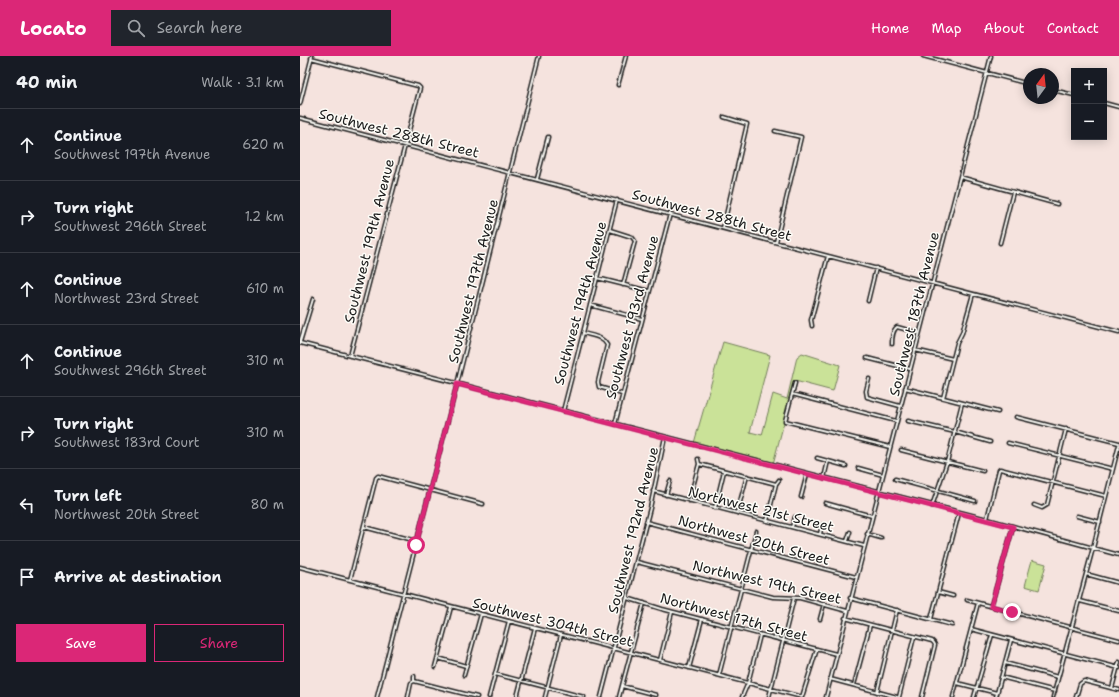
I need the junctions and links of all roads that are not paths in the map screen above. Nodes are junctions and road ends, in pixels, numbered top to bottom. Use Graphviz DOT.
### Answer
graph roads {
  1 [pos="539,56"];
  2 [pos="626,56"];
  3 [pos="923,56"];
  4 [pos="991,56"];
  5 [pos="311,57"];
  6 [pos="986,73"];
  7 [pos="1023,82"];
  8 [pos="618,85"];
  9 [pos="1059,91"];
  10 [pos="1071,94"];
  11 [pos="300,104"];
  12 [pos="1107,104"];
  13 [pos="1119,107"];
  14 [pos="724,117"];
  15 [pos="300,118"];
  16 [pos="775,130"];
  17 [pos="548,136"];
  18 [pos="404,145"];
  19 [pos="510,172"];
  20 [pos="960,177"];
  21 [pos="537,179"];
  22 [pos="1013,192"];
  23 [pos="618,200"];
  24 [pos="1057,204"];
  25 [pos="670,214"];
  26 [pos="723,228"];
  27 [pos="610,230"];
  28 [pos="776,242"];
  29 [pos="1000,243"];
  30 [pos="828,256"];
  31 [pos="876,268"];
  32 [pos="597,278"];
  33 [pos="932,283"];
  34 [pos="623,285"];
  35 [pos="649,291"];
  36 [pos="973,293"];
  37 [pos="312,299"];
  38 [pos="868,301"];
  39 [pos="590,305"];
  40 [pos="642,320"];
  41 [pos="812,326"];
  42 [pos="1119,332"];
  43 [pos="583,333"];
  44 [pos="919,333"];
  45 [pos="300,343"];
  46 [pos="892,344"];
  47 [pos="915,350"];
  48 [pos="350,356"];
  49 [pos="867,358"];
  50 [pos="953,359"];
  51 [pos="910,369"];
  52 [pos="869,379"];
  53 [pos="795,383"];
  54 [pos="457,384"];
  55 [pos="905,388"];
  56 [pos="622,394"];
  57 [pos="792,394"];
  58 [pos="943,398"];
  59 [pos="962,403"];
  60 [pos="900,406"];
  61 [pos="563,411"];
  62 [pos="998,412"];
  63 [pos="1016,417"];
  64 [pos="896,421"];
  65 [pos="908,421"];
  66 [pos="614,424"];
  67 [pos="1066,429"];
  68 [pos="955,432"];
  69 [pos="665,437"];
  70 [pos="990,442"];
  71 [pos="1008,442"];
  72 [pos="1119,444"];
  73 [pos="890,447"];
  74 [pos="901,450"];
  75 [pos="1059,456"];
  76 [pos="818,458"];
  77 [pos="698,459"];
  78 [pos="828,461"];
  79 [pos="947,462"];
  80 [pos="699,464"];
  81 [pos="846,466"];
  82 [pos="858,468"];
  83 [pos="1113,469"];
  84 [pos="724,471"];
  85 [pos="982,471"];
  86 [pos="807,474"];
  87 [pos="883,475"];
  88 [pos="747,476"];
  89 [pos="824,478"];
  90 [pos="895,479"];
  91 [pos="779,480"];
  92 [pos="670,481"];
  93 [pos="1053,482"];
  94 [pos="776,484"];
  95 [pos="430,489"];
  96 [pos="937,491"];
  97 [pos="653,492"];
  98 [pos="878,492"];
  99 [pos="666,495"];
  100 [pos="1106,496"];
  101 [pos="801,497"];
  102 [pos="689,501"];
  103 [pos="974,501"];
  104 [pos="825,503"];
  105 [pos="483,504"];
  106 [pos="1034,505"];
  107 [pos="932,506"];
  108 [pos="715,508"];
  109 [pos="959,512"];
  110 [pos="737,513"];
  111 [pos="872,516"];
  112 [pos="1077,516"];
  113 [pos="795,517"];
  114 [pos="987,519"];
  115 [pos="767,521"];
  116 [pos="646,522"];
  117 [pos="1100,522"];
  118 [pos="822,525"];
  119 [pos="364,527"];
  120 [pos="792,527"];
  121 [pos="1013,527"];
  122 [pos="756,531"];
  123 [pos="850,532"];
  124 [pos="820,534"];
  125 [pos="867,534"];
  126 [pos="881,538"];
  127 [pos="417,541"];
  128 [pos="847,541"];
  129 [pos="864,546"];
  130 [pos="1093,548"];
  131 [pos="750,550"];
  132 [pos="1119,555"];
  133 [pos="636,562"];
  134 [pos="300,567"];
  135 [pos="1086,574"];
  136 [pos="856,577"];
  137 [pos="350,580"];
  138 [pos="1119,583"];
  139 [pos="741,589"];
  140 [pos="938,592"];
  141 [pos="404,594"];
  142 [pos="953,596"];
  143 [pos="627,598"];
  144 [pos="794,598"];
  145 [pos="850,598"];
  146 [pos="967,600"];
  147 [pos="1079,601"];
  148 [pos="644,603"];
  149 [pos="978,603"];
  150 [pos="824,604"];
  151 [pos="451,606"];
  152 [pos="991,606"];
  153 [pos="898,610"];
  154 [pos="847,611"];
  155 [pos="1119,611"];
  156 [pos="672,612"];
  157 [pos="480,614"];
  158 [pos="820,618"];
  159 [pos="845,618"];
  160 [pos="702,619"];
  161 [pos="931,619"];
  162 [pos="508,621"];
  163 [pos="952,624"];
  164 [pos="870,625"];
  165 [pos="731,627"];
  166 [pos="1072,627"];
  167 [pos="535,628"];
  168 [pos="971,629"];
  169 [pos="892,631"];
  170 [pos="561,635"];
  171 [pos="760,635"];
  172 [pos="992,635"];
  173 [pos="914,636"];
  174 [pos="783,640"];
  175 [pos="1011,640"];
  176 [pos="1119,640"];
  177 [pos="614,648"];
  178 [pos="816,649"];
  179 [pos="631,653"];
  180 [pos="836,654"];
  181 [pos="1065,654"];
  182 [pos="438,658"];
  183 [pos="660,660"];
  184 [pos="1119,662"];
  185 [pos="1005,663"];
  186 [pos="466,666"];
  187 [pos="435,667"];
  188 [pos="1118,667"];
  189 [pos="689,668"];
  190 [pos="495,674"];
  191 [pos="464,675"];
  192 [pos="718,675"];
  193 [pos="414,676"];
  194 [pos="1001,677"];
  195 [pos="1058,677"];
  196 [pos="830,679"];
  197 [pos="521,680"];
  198 [pos="414,681"];
  199 [pos="748,683"];
  200 [pos="957,683"];
  201 [pos="854,685"];
  202 [pos="622,686"];
  203 [pos="547,688"];
  204 [pos="977,688"];
  205 [pos="1112,688"];
  206 [pos="771,689"];
  207 [pos="1119,690"];
  208 [pos="1054,691"];
  209 [pos="877,692"];
  210 [pos="997,693"];
  211 [pos="656,695"];
  212 [pos="573,696"];
  213 [pos="790,696"];
  214 [pos="377,697"];
  215 [pos="408,697"];
  216 [pos="477,697"];
  217 [pos="489,697"];
  218 [pos="517,697"];
  219 [pos="544,697"];
  220 [pos="584,697"];
  221 [pos="601,697"];
  222 [pos="619,697"];
  223 [pos="742,697"];
  224 [pos="769,697"];
  225 [pos="802,697"];
  226 [pos="826,697"];
  227 [pos="898,697"];
  228 [pos="922,697"];
  229 [pos="953,697"];
  230 [pos="974,697"];
  231 [pos="996,697"];
  232 [pos="1053,697"];
  233 [pos="1076,697"];
  1 -- 19 [label="street, Southwest 197th Avenue"];
  2 -- 8 [label="street"];
  3 -- 6 [label="street"];
  4 -- 6 [label="street, Southwest 187th Avenue"];
  5 -- 11 [label="street"];
  5 -- 18 [label="street, Southwest 199th Avenue"];
  6 -- 7 [label="street"];
  6 -- 20 [label="street, Southwest 187th Avenue"];
  9 -- 10 [label="street"];
  12 -- 13 [label="street"];
  14 -- 26 [label="street"];
  15 -- 18 [label="street, Southwest 288th Street"];
  16 -- 28 [label="street"];
  17 -- 21 [label="street"];
  18 -- 19 [label="street, Southwest 288th Street"];
  18 -- 48 [label="street, Southwest 199th Avenue"];
  19 -- 21 [label="street, Southwest 288th Street"];
  19 -- 54 [label="street, Southwest 197th Avenue"];
  20 -- 22 [label="street"];
  20 -- 33 [label="street, Southwest 187th Avenue"];
  21 -- 23 [label="street, Southwest 288th Street"];
  22 -- 24 [label="street"];
  22 -- 29 [label="street"];
  23 -- 25 [label="street, Southwest 288th Street"];
  23 -- 27 [label="street, Southwest 194th Avenue"];
  25 -- 26 [label="street, Southwest 288th Street"];
  25 -- 35 [label="street, Southwest 193rd Avenue"];
  26 -- 28 [label="street, Southwest 288th Street"];
  27 -- 32 [label="street, Southwest 194th Avenue"];
  27 -- 34 [label="street"];
  28 -- 30 [label="street, Southwest 288th Street"];
  30 -- 31 [label="street, Southwest 288th Street"];
  30 -- 41 [label="street"];
  31 -- 33 [label="street, Southwest 288th Street"];
  31 -- 38 [label="street"];
  32 -- 34 [label="street"];
  32 -- 39 [label="street, Southwest 194th Avenue"];
  33 -- 36 [label="street, Southwest 288th Street"];
  33 -- 44 [label="street, Southwest 187th Avenue"];
  34 -- 35 [label="street"];
  35 -- 40 [label="street, Southwest 193rd Avenue"];
  36 -- 42 [label="street, Southwest 288th Street"];
  36 -- 50 [label="street"];
  37 -- 45 [label="street"];
  39 -- 40 [label="street"];
  39 -- 43 [label="street, Southwest 194th Avenue"];
  40 -- 56 [label="street, Southwest 193rd Avenue"];
  43 -- 56 [label="street"];
  43 -- 61 [label="street, Southwest 194th Avenue"];
  44 -- 46 [label="street"];
  44 -- 47 [label="street, Southwest 187th Avenue"];
  45 -- 48 [label="street"];
  47 -- 50 [label="street"];
  47 -- 51 [label="street, Southwest 187th Avenue"];
  48 -- 54 [label="street"];
  49 -- 51 [label="street"];
  50 -- 58 [label="street"];
  51 -- 55 [label="street, Southwest 187th Avenue"];
  52 -- 60 [label="street"];
  53 -- 57 [label="street"];
  54 -- 61 [label="street"];
  54 -- 95 [label="street, Southwest 197th Avenue"];
  55 -- 58 [label="street"];
  55 -- 60 [label="street, Southwest 187th Avenue"];
  56 -- 66 [label="street, Southwest 193rd Avenue"];
  57 -- 64 [label="street"];
  57 -- 73 [label="street"];
  58 -- 59 [label="street"];
  59 -- 62 [label="street"];
  59 -- 68 [label="street"];
  60 -- 64 [label="street, Southwest 187th Avenue"];
  61 -- 66 [label="street"];
  63 -- 67 [label="street"];
  64 -- 73 [label="street, Southwest 187th Avenue"];
  65 -- 68 [label="street"];
  66 -- 69 [label="street"];
  67 -- 72 [label="street"];
  67 -- 75 [label="street"];
  68 -- 70 [label="street"];
  68 -- 79 [label="street"];
  69 -- 86 [label="street"];
  69 -- 97 [label="street, Southwest 192nd Avenue"];
  71 -- 75 [label="street"];
  72 -- 83 [label="street"];
  73 -- 87 [label="street, Southwest 187th Avenue"];
  74 -- 79 [label="street"];
  75 -- 83 [label="street"];
  75 -- 93 [label="street"];
  76 -- 78 [label="street"];
  77 -- 80 [label="street"];
  78 -- 81 [label="street"];
  78 -- 89 [label="street"];
  79 -- 85 [label="street"];
  79 -- 96 [label="street"];
  80 -- 84 [label="street"];
  80 -- 102 [label="street"];
  82 -- 87 [label="street"];
  83 -- 100 [label="street"];
  84 -- 88 [label="street"];
  84 -- 108 [label="street"];
  86 -- 89 [label="street"];
  86 -- 101 [label="street"];
  87 -- 98 [label="street, Southwest 187th Avenue"];
  88 -- 94 [label="street"];
  88 -- 110 [label="street"];
  89 -- 98 [label="street"];
  90 -- 96 [label="street"];
  91 -- 94 [label="street"];
  92 -- 99 [label="street"];
  93 -- 100 [label="street"];
  93 -- 106 [label="street"];
  93 -- 114 [label="street"];
  94 -- 115 [label="street"];
  95 -- 105 [label="street"];
  95 -- 119 [label="street"];
  95 -- 127 [label="street, Southwest 197th Avenue"];
  96 -- 103 [label="street"];
  96 -- 107 [label="street"];
  97 -- 99 [label="street, Northwest 21st Street"];
  97 -- 116 [label="street, Southwest 192nd Avenue"];
  98 -- 107 [label="street"];
  98 -- 111 [label="street, Southwest 187th Avenue"];
  99 -- 102 [label="street, Northwest 21st Street"];
  100 -- 117 [label="street"];
  102 -- 108 [label="street, Northwest 21st Street"];
  104 -- 111 [label="street"];
  107 -- 109 [label="street"];
  108 -- 110 [label="street, Northwest 21st Street"];
  109 -- 114 [label="street"];
  109 -- 140 [label="street"];
  110 -- 115 [label="street, Northwest 21st Street"];
  111 -- 125 [label="street, Southwest 187th Avenue"];
  112 -- 117 [label="street"];
  113 -- 120 [label="street"];
  114 -- 121 [label="street"];
  115 -- 120 [label="street, Northwest 21st Street"];
  116 -- 131 [label="street, Northwest 20th Street"];
  116 -- 133 [label="street, Southwest 192nd Avenue"];
  117 -- 130 [label="street"];
  118 -- 124 [label="street"];
  119 -- 127 [label="street"];
  119 -- 137 [label="street"];
  120 -- 124 [label="street, Northwest 21st Street"];
  121 -- 130 [label="street"];
  121 -- 152 [label="street"];
  122 -- 131 [label="street"];
  123 -- 128 [label="street"];
  124 -- 128 [label="street, Northwest 21st Street"];
  125 -- 126 [label="street"];
  125 -- 129 [label="street, Southwest 187th Avenue"];
  127 -- 141 [label="street, Southwest 197th Avenue"];
  128 -- 129 [label="street, Northwest 21st Street"];
  129 -- 136 [label="street, Southwest 187th Avenue"];
  130 -- 132 [label="street"];
  130 -- 135 [label="street"];
  131 -- 136 [label="street, Northwest 20th Street"];
  131 -- 139 [label="street"];
  133 -- 139 [label="street, Northwest 19th Street"];
  133 -- 143 [label="street, Southwest 192nd Avenue"];
  134 -- 137 [label="street, Southwest 304th Street"];
  135 -- 138 [label="street"];
  135 -- 147 [label="street"];
  136 -- 145 [label="street, Southwest 187th Avenue"];
  137 -- 141 [label="street, Southwest 304th Street"];
  139 -- 144 [label="street, Northwest 19th Street"];
  139 -- 165 [label="street"];
  140 -- 142 [label="street"];
  140 -- 161 [label="street"];
  141 -- 151 [label="street, Southwest 304th Street"];
  141 -- 214 [label="street, Southwest 197th Avenue"];
  143 -- 148 [label="street, Northwest 17th Street"];
  143 -- 177 [label="street, Southwest 192nd Avenue"];
  144 -- 150 [label="street, Northwest 19th Street"];
  144 -- 174 [label="street"];
  145 -- 153 [label="street, Northwest 19th Street"];
  145 -- 154 [label="street, Southwest 187th Avenue"];
  146 -- 149 [label="street"];
  147 -- 155 [label="street"];
  147 -- 166 [label="street"];
  148 -- 156 [label="street, Northwest 17th Street"];
  148 -- 179 [label="street"];
  149 -- 152 [label="street"];
  149 -- 168 [label="street"];
  150 -- 154 [label="street, Northwest 19th Street"];
  150 -- 158 [label="street"];
  151 -- 157 [label="street, Southwest 304th Street"];
  151 -- 182 [label="street"];
  152 -- 166 [label="street"];
  153 -- 161 [label="street, Northwest 19th Street"];
  153 -- 169 [label="street"];
  154 -- 159 [label="street, Southwest 187th Avenue"];
  156 -- 160 [label="street, Northwest 17th Street"];
  156 -- 183 [label="street"];
  157 -- 162 [label="street, Southwest 304th Street"];
  157 -- 186 [label="street"];
  159 -- 164 [label="street"];
  159 -- 180 [label="street, Southwest 187th Avenue"];
  160 -- 165 [label="street, Northwest 17th Street"];
  160 -- 189 [label="street"];
  161 -- 163 [label="street, Northwest 19th Street"];
  162 -- 167 [label="street, Southwest 304th Street"];
  162 -- 190 [label="street"];
  164 -- 169 [label="street"];
  164 -- 201 [label="street"];
  165 -- 171 [label="street, Northwest 17th Street"];
  165 -- 192 [label="street"];
  166 -- 176 [label="street"];
  166 -- 181 [label="street"];
  167 -- 170 [label="street, Southwest 304th Street"];
  167 -- 197 [label="street"];
  168 -- 172 [label="street"];
  168 -- 200 [label="street"];
  169 -- 173 [label="street"];
  169 -- 209 [label="street"];
  170 -- 177 [label="street, Southwest 304th Street"];
  170 -- 203 [label="street"];
  171 -- 174 [label="street, Northwest 17th Street"];
  171 -- 199 [label="street"];
  172 -- 175 [label="street"];
  172 -- 204 [label="street"];
  173 -- 227 [label="street"];
  173 -- 228 [label="street"];
  174 -- 178 [label="street, Northwest 17th Street"];
  174 -- 206 [label="street"];
  175 -- 181 [label="street"];
  175 -- 185 [label="street"];
  177 -- 179 [label="street, Southwest 304th Street"];
  177 -- 221 [label="street, Southwest 192nd Avenue"];
  178 -- 180 [label="street, Northwest 17th Street"];
  178 -- 225 [label="street"];
  179 -- 183 [label="street, Southwest 304th Street"];
  179 -- 202 [label="street"];
  180 -- 196 [label="street, Southwest 187th Avenue"];
  181 -- 188 [label="street"];
  181 -- 195 [label="street"];
  182 -- 186 [label="street"];
  182 -- 187 [label="street"];
  183 -- 189 [label="street, Southwest 304th Street"];
  184 -- 188 [label="street"];
  185 -- 194 [label="street"];
  185 -- 195 [label="street"];
  186 -- 191 [label="street"];
  188 -- 205 [label="street"];
  189 -- 192 [label="street, Southwest 304th Street"];
  190 -- 197 [label="street"];
  190 -- 217 [label="street"];
  192 -- 199 [label="street, Southwest 304th Street"];
  193 -- 198 [label="street"];
  194 -- 208 [label="street"];
  194 -- 210 [label="street"];
  195 -- 208 [label="street"];
  196 -- 201 [label="street"];
  196 -- 226 [label="street, Southwest 187th Avenue"];
  197 -- 203 [label="street"];
  197 -- 218 [label="street"];
  198 -- 215 [label="street"];
  198 -- 216 [label="street"];
  199 -- 206 [label="street, Southwest 304th Street"];
  199 -- 223 [label="street"];
  200 -- 204 [label="street"];
  200 -- 229 [label="street"];
  201 -- 209 [label="street"];
  202 -- 211 [label="street"];
  202 -- 222 [label="street"];
  203 -- 212 [label="street"];
  203 -- 219 [label="street"];
  204 -- 210 [label="street"];
  204 -- 230 [label="street"];
  205 -- 207 [label="street"];
  205 -- 233 [label="street"];
  206 -- 213 [label="street, Southwest 304th Street"];
  206 -- 224 [label="street"];
  208 -- 232 [label="street"];
  209 -- 227 [label="street"];
  210 -- 231 [label="street"];
  212 -- 220 [label="street"];
  213 -- 225 [label="street, Southwest 304th Street"];
}
